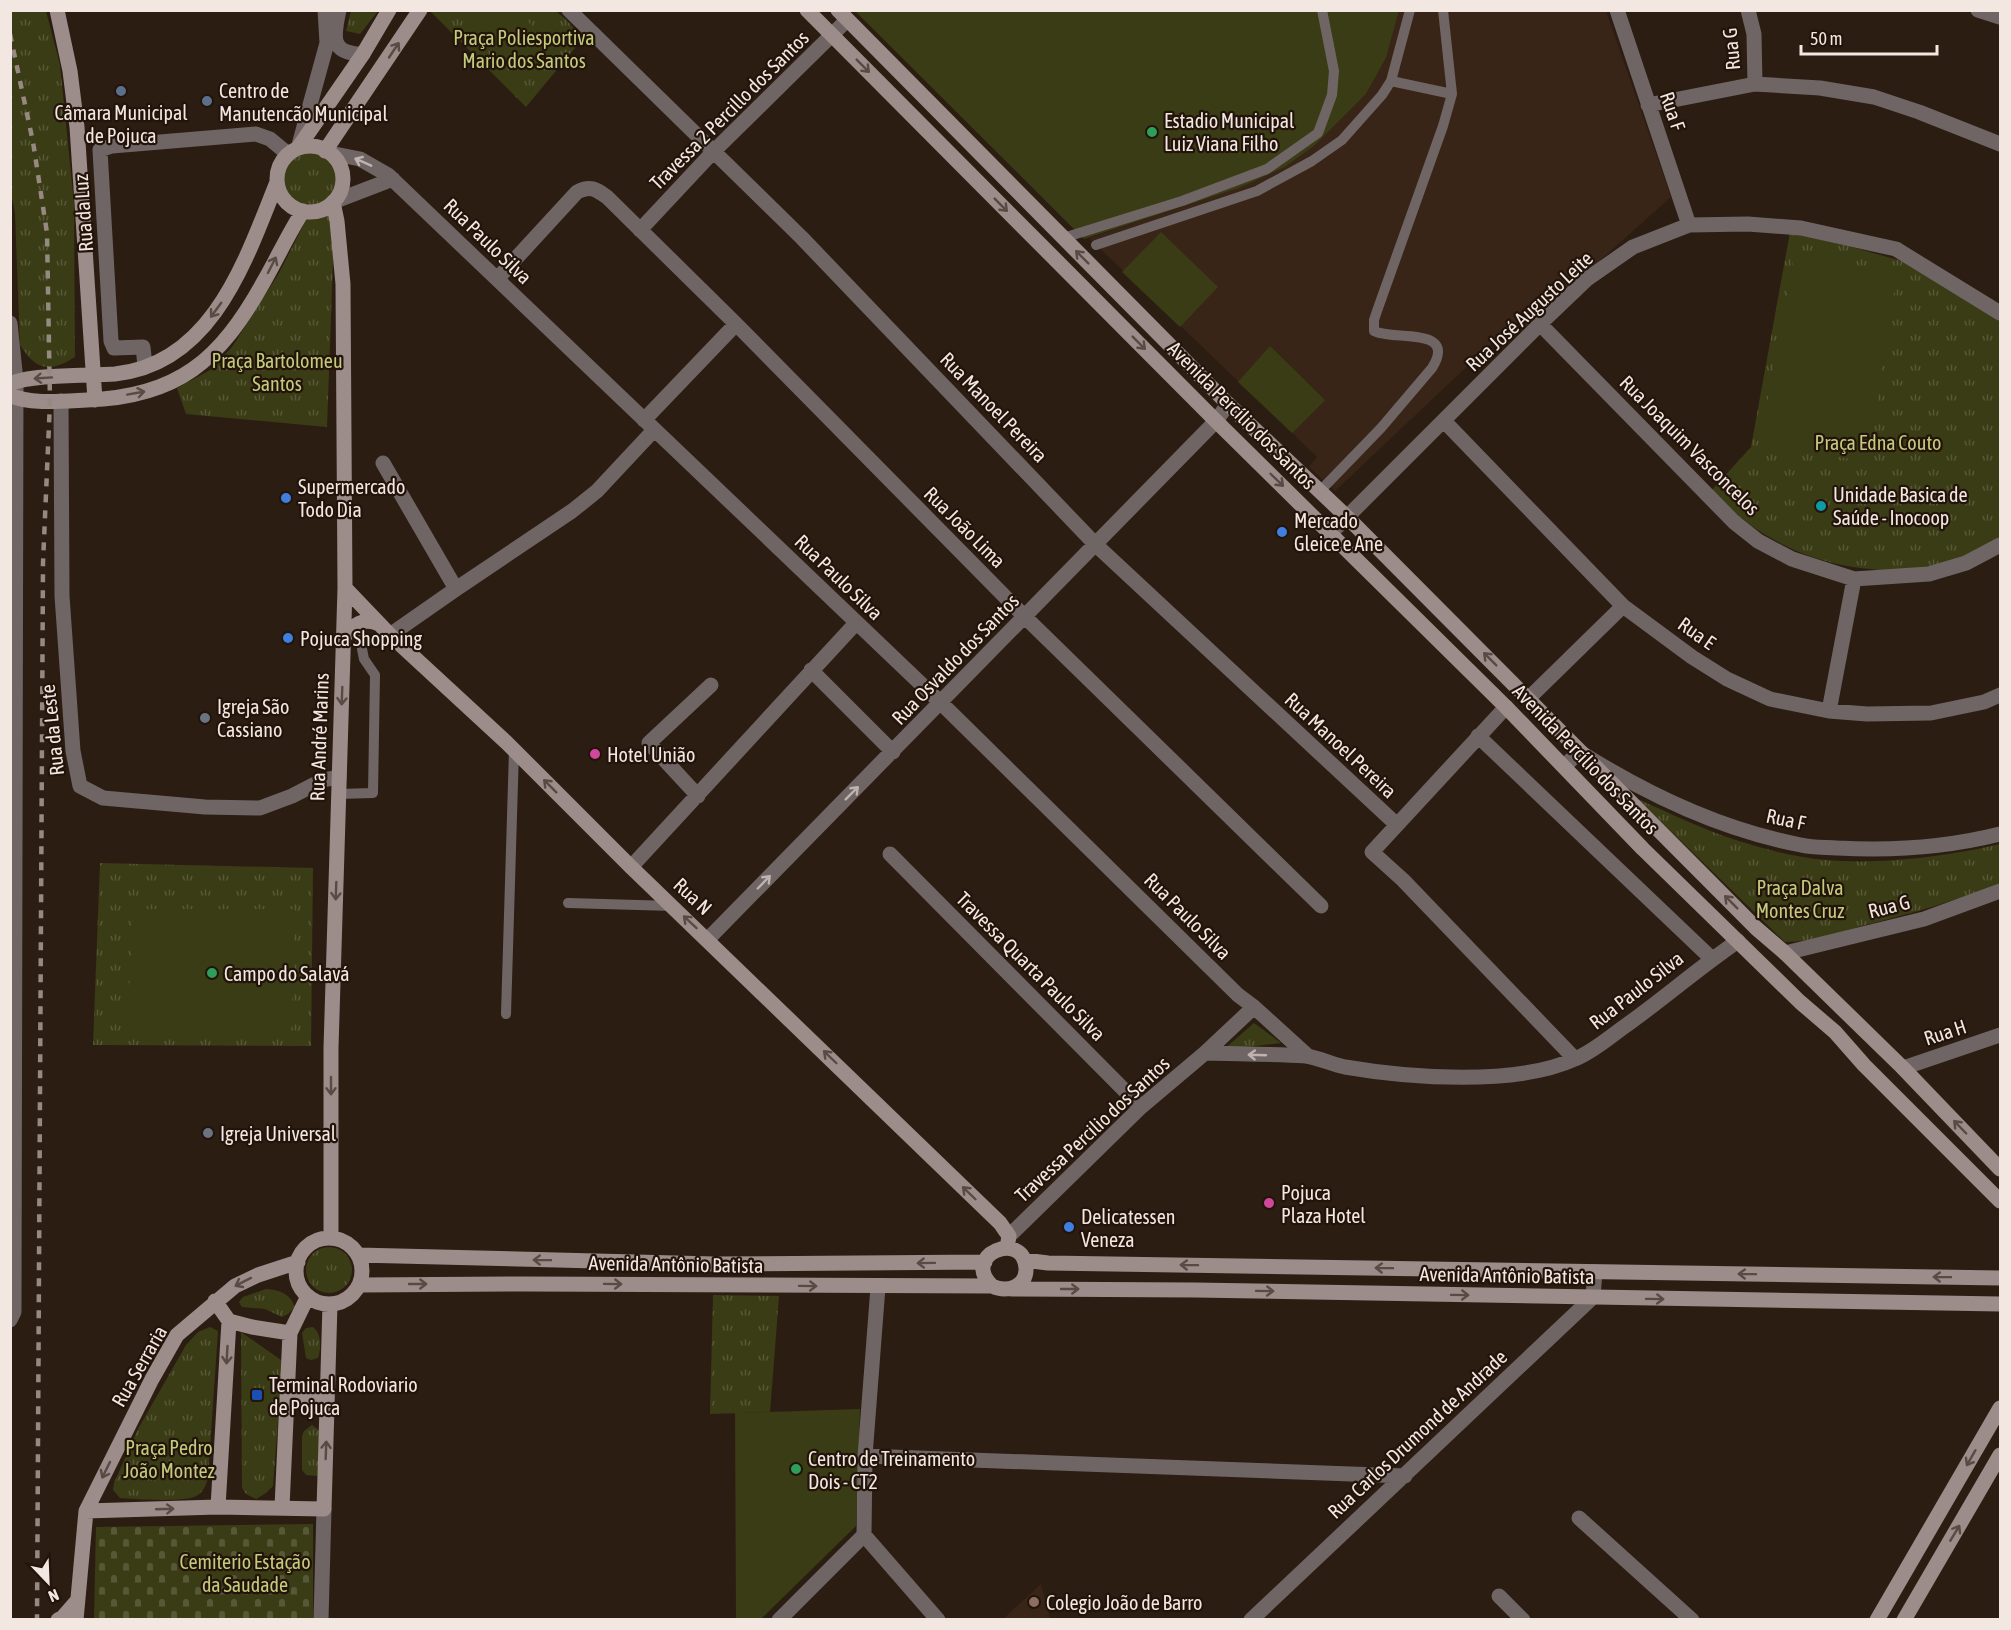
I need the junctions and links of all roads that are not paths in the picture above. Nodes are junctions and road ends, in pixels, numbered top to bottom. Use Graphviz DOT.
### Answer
graph roads {
  1 [pos="57,10"];
  2 [pos="325,10"];
  3 [pos="339,10"];
  4 [pos="389,10"];
  5 [pos="420,10"];
  6 [pos="569,10"];
  7 [pos="807,10"];
  8 [pos="1322,10"];
  9 [pos="1410,10"];
  10 [pos="1443,10"];
  11 [pos="1617,10"];
  12 [pos="1748,10"];
  13 [pos="1978,10"];
  14 [pos="843,15"];
  15 [pos="2001,17"];
  16 [pos="833,36"];
  17 [pos="363,54"];
  18 [pos="1390,81"];
  19 [pos="1755,84"];
  20 [pos="1452,94"];
  21 [pos="1648,105"];
  22 [pos="2001,144"];
  23 [pos="293,151"];
  24 [pos="328,152"];
  25 [pos="713,152"];
  26 [pos="393,179"];
  27 [pos="277,182"];
  28 [pos="333,202"];
  29 [pos="303,211"];
  30 [pos="1689,225"];
  31 [pos="640,230"];
  32 [pos="1063,238"];
  33 [pos="1096,245"];
  34 [pos="1102,277"];
  35 [pos="497,279"];
  36 [pos="1088,291"];
  37 [pos="2001,313"];
  38 [pos="10,323"];
  39 [pos="736,324"];
  40 [pos="1540,324"];
  41 [pos="145,366"];
  42 [pos="94,376"];
  43 [pos="13,389"];
  44 [pos="95,400"];
  45 [pos="61,401"];
  46 [pos="1228,405"];
  47 [pos="1216,421"];
  48 [pos="1444,421"];
  49 [pos="649,425"];
  50 [pos="382,463"];
  51 [pos="1320,491"];
  52 [pos="1348,518"];
  53 [pos="1331,533"];
  54 [pos="1096,544"];
  55 [pos="2001,545"];
  56 [pos="1854,579"];
  57 [pos="345,588"];
  58 [pos="456,589"];
  59 [pos="1623,606"];
  60 [pos="1024,617"];
  61 [pos="856,623"];
  62 [pos="357,624"];
  63 [pos="379,624"];
  64 [pos="390,635"];
  65 [pos="343,638"];
  66 [pos="812,670"];
  67 [pos="711,685"];
  68 [pos="2001,695"];
  69 [pos="1529,699"];
  70 [pos="941,703"];
  71 [pos="1506,707"];
  72 [pos="1829,711"];
  73 [pos="1478,736"];
  74 [pos="514,750"];
  75 [pos="893,752"];
  76 [pos="1580,752"];
  77 [pos="1564,766"];
  78 [pos="339,777"];
  79 [pos="339,794"];
  80 [pos="698,796"];
  81 [pos="1396,824"];
  82 [pos="2001,834"];
  83 [pos="890,854"];
  84 [pos="632,867"];
  85 [pos="2001,891"];
  86 [pos="568,903"];
  87 [pos="673,906"];
  88 [pos="1321,906"];
  89 [pos="708,939"];
  90 [pos="1737,941"];
  91 [pos="1781,950"];
  92 [pos="1711,958"];
  93 [pos="1760,962"];
  94 [pos="1818,985"];
  95 [pos="1800,1002"];
  96 [pos="1254,1007"];
  97 [pos="506,1014"];
  98 [pos="2001,1035"];
  99 [pos="1881,1047"];
  100 [pos="1205,1053"];
  101 [pos="1308,1056"];
  102 [pos="1575,1059"];
  103 [pos="1864,1065"];
  104 [pos="1903,1068"];
  105 [pos="1142,1107"];
  106 [pos="2001,1169"];
  107 [pos="1998,1192"];
  108 [pos="331,1238"];
  109 [pos="1008,1242"];
  110 [pos="358,1255"];
  111 [pos="1024,1260"];
  112 [pos="298,1262"];
  113 [pos="985,1262"];
  114 [pos="780,1264"];
  115 [pos="1595,1272"];
  116 [pos="2001,1278"];
  117 [pos="359,1285"];
  118 [pos="780,1286"];
  119 [pos="992,1286"];
  120 [pos="878,1287"];
  121 [pos="1012,1289"];
  122 [pos="308,1296"];
  123 [pos="1593,1298"];
  124 [pos="215,1301"];
  125 [pos="330,1304"];
  126 [pos="2001,1304"];
  127 [pos="10,1320"];
  128 [pos="229,1320"];
  129 [pos="290,1333"];
  130 [pos="288,1399"];
  131 [pos="327,1400"];
  132 [pos="2001,1408"];
  133 [pos="2001,1455"];
  134 [pos="865,1456"];
  135 [pos="1405,1476"];
  136 [pos="218,1507"];
  137 [pos="282,1507"];
  138 [pos="324,1509"];
  139 [pos="86,1511"];
  140 [pos="1579,1518"];
  141 [pos="864,1534"];
  142 [pos="1916,1554"];
  143 [pos="1934,1567"];
  144 [pos="1499,1596"];
  145 [pos="77,1601"];
  146 [pos="58,1620"];
  147 [pos="76,1620"];
  148 [pos="321,1620"];
  149 [pos="779,1620"];
  150 [pos="938,1620"];
  151 [pos="1251,1620"];
  152 [pos="1523,1620"];
  153 [pos="1692,1620"];
  154 [pos="1877,1620"];
  155 [pos="1904,1620"];
  1 -- 42 [label="street"];
  2 -- 23 [label="street"];
  3 -- 17 [label="street"];
  4 -- 17 [label="street"];
  24 -- 5 [label="street, one-way"];
  6 -- 25 [label="street, Rua Manoel Pereira"];
  7 -- 16 [label="street, Avenida Percílio dos Santos"];
  8 -- 32 [label="lane"];
  9 -- 18 [label="lane"];
  10 -- 20 [label="lane"];
  11 -- 21 [label="street, Rua F"];
  12 -- 19 [label="street, Rua G"];
  13 -- 15 [label="street"];
  14 -- 16 [label="street, Travessa 2 Percillo dos Santos"];
  14 -- 32 [label="street, Avenida Percílio dos Santos"];
  16 -- 25 [label="street, Travessa 2 Percillo dos Santos"];
  16 -- 36 [label="street, Avenida Percílio dos Santos, one-way"];
  17 -- 23 [label="street"];
  18 -- 20 [label="lane"];
  18 -- 33 [label="lane"];
  19 -- 21 [label="street"];
  19 -- 22 [label="street"];
  20 -- 51 [label="lane"];
  21 -- 30 [label="street, Rua F"];
  23 -- 24 [label="street"];
  23 -- 27 [label="street"];
  23 -- 41 [label="street, Rua da Luz"];
  26 -- 24 [label="street, Rua Paulo Silva, one-way"];
  24 -- 28 [label="street"];
  25 -- 31 [label="street, Travessa 2 Percillo dos Santos"];
  25 -- 54 [label="street, Rua Manoel Pereira"];
  26 -- 28 [label="street"];
  26 -- 35 [label="street, Rua Paulo Silva"];
  27 -- 29 [label="street"];
  27 -- 41 [label="street, one-way"];
  28 -- 29 [label="street"];
  28 -- 57 [label="street, Rua André Marins"];
  44 -- 29 [label="street, one-way"];
  30 -- 37 [label="street, Rua José Augusto Leite"];
  30 -- 40 [label="street, Rua José Augusto Leite"];
  31 -- 35 [label="street, Rua João Lima"];
  31 -- 39 [label="street, Rua João Lima"];
  34 -- 32 [label="street, Avenida Percílio dos Santos, one-way"];
  34 -- 36 [label="street"];
  34 -- 46 [label="street, Avenida Percílio dos Santos"];
  35 -- 49 [label="street, Rua Paulo Silva"];
  36 -- 47 [label="street, Avenida Percílio dos Santos, one-way"];
  38 -- 43 [label="street"];
  39 -- 49 [label="street"];
  39 -- 60 [label="street, Rua João Lima"];
  40 -- 48 [label="street, Rua José Augusto Leite"];
  40 -- 56 [label="street, Rua Joaquim Vasconcelos"];
  41 -- 42 [label="street"];
  42 -- 43 [label="street, one-way"];
  42 -- 44 [label="street"];
  43 -- 45 [label="street"];
  43 -- 127 [label="street"];
  44 -- 45 [label="street"];
  45 -- 78 [label="street, Rua da Leste"];
  46 -- 47 [label="street, Rua Osvaldo dos Santos"];
  46 -- 51 [label="street, Avenida Percílio dos Santos"];
  47 -- 53 [label="street, Avenida Percílio dos Santos, one-way"];
  47 -- 54 [label="street, Rua Osvaldo dos Santos"];
  48 -- 52 [label="street, Rua José Augusto Leite"];
  48 -- 59 [label="street, Rua E"];
  49 -- 58 [label="street"];
  49 -- 61 [label="street, Rua Paulo Silva"];
  50 -- 58 [label="street"];
  51 -- 52 [label="street, Avenida Percílio dos Santos"];
  52 -- 53 [label="street, Rua José Augusto Leite"];
  69 -- 52 [label="street, Avenida Percílio dos Santos, one-way"];
  53 -- 71 [label="street, Avenida Percílio dos Santos"];
  54 -- 60 [label="street, Rua Osvaldo dos Santos"];
  54 -- 81 [label="street, Rua Manoel Pereira"];
  55 -- 56 [label="street, Rua Joaquim Vasconcelos"];
  56 -- 72 [label="street"];
  57 -- 63 [label="street, Rua N"];
  57 -- 65 [label="street, Rua André Marins"];
  58 -- 64 [label="street"];
  59 -- 69 [label="street"];
  59 -- 72 [label="street, Rua E"];
  60 -- 70 [label="street, Rua Osvaldo dos Santos"];
  60 -- 88 [label="street, Rua João Lima"];
  61 -- 66 [label="street"];
  61 -- 70 [label="street, Rua Paulo Silva"];
  62 -- 63 [label="street"];
  62 -- 65 [label="street"];
  62 -- 79 [label="lane"];
  63 -- 64 [label="street, Rua N"];
  64 -- 74 [label="street, Rua N"];
  65 -- 78 [label="street, Rua André Marins, one-way"];
  66 -- 75 [label="street"];
  66 -- 80 [label="street"];
  67 -- 80 [label="street"];
  68 -- 72 [label="street, Rua E"];
  69 -- 76 [label="street, Avenida Percílio dos Santos"];
  70 -- 75 [label="street, Rua Osvaldo dos Santos"];
  70 -- 96 [label="street, Rua Paulo Silva"];
  71 -- 73 [label="street, Rua Manoel Pereira"];
  71 -- 77 [label="street, Avenida Percílio dos Santos"];
  73 -- 81 [label="street, Rua Manoel Pereira"];
  73 -- 92 [label="street"];
  84 -- 74 [label="street, Rua N, one-way"];
  74 -- 97 [label="lane"];
  89 -- 75 [label="street, Rua Osvaldo dos Santos, one-way"];
  76 -- 77 [label="street"];
  76 -- 82 [label="street, Rua F"];
  91 -- 76 [label="street, Avenida Percílio dos Santos, one-way"];
  77 -- 90 [label="street, Avenida Percílio dos Santos"];
  78 -- 79 [label="street, Rua André Marins"];
  79 -- 108 [label="street, Rua André Marins, one-way"];
  80 -- 84 [label="street"];
  81 -- 102 [label="street, Rua Manoel Pereira"];
  83 -- 105 [label="street, Travessa Quarta Paulo Silva"];
  84 -- 87 [label="street, Rua N"];
  85 -- 91 [label="street, Rua G"];
  86 -- 87 [label="lane"];
  89 -- 87 [label="street, Rua N, one-way"];
  109 -- 89 [label="street, Rua N, one-way"];
  90 -- 92 [label="street, Rua Paulo Silva"];
  90 -- 93 [label="street, Avenida Percílio dos Santos"];
  91 -- 93 [label="street"];
  91 -- 94 [label="street, Avenida Percílio dos Santos"];
  92 -- 102 [label="street, Rua Paulo Silva"];
  93 -- 95 [label="street, Avenida Percílio dos Santos"];
  94 -- 95 [label="street"];
  94 -- 99 [label="street, Avenida Percílio dos Santos"];
  95 -- 103 [label="street, Avenida Percílio dos Santos"];
  96 -- 100 [label="street"];
  96 -- 101 [label="street, Rua Paulo Silva"];
  98 -- 104 [label="street, Rua H"];
  99 -- 103 [label="street"];
  99 -- 104 [label="street, Avenida Percílio dos Santos"];
  101 -- 100 [label="street, Rua Paulo Silva, one-way"];
  100 -- 105 [label="street, Travessa Percilio dos Santos"];
  101 -- 102 [label="street, Rua Paulo Silva"];
  103 -- 107 [label="street, Avenida Percílio dos Santos"];
  106 -- 104 [label="street, Avenida Percílio dos Santos, one-way"];
  105 -- 109 [label="street, Travessa Percilio dos Santos"];
  108 -- 110 [label="street"];
  108 -- 112 [label="street"];
  109 -- 111 [label="street"];
  109 -- 113 [label="street"];
  114 -- 110 [label="street, Avenida Antônio Batista, one-way"];
  110 -- 117 [label="street"];
  115 -- 111 [label="street, Avenida Antônio Batista, one-way"];
  111 -- 121 [label="street"];
  112 -- 122 [label="street"];
  112 -- 124 [label="street, Rua Serraria, one-way"];
  113 -- 114 [label="street, Avenida Antônio Batista, one-way"];
  113 -- 119 [label="street"];
  114 -- 118 [label="street"];
  116 -- 115 [label="street, Avenida Antônio Batista, one-way"];
  115 -- 123 [label="street"];
  117 -- 118 [label="street, Avenida Antônio Batista, one-way"];
  117 -- 125 [label="street"];
  118 -- 120 [label="street, Avenida Antônio Batista, one-way"];
  119 -- 120 [label="street, Avenida Antônio Batista"];
  119 -- 121 [label="street, Avenida Antônio Batista"];
  120 -- 134 [label="street"];
  121 -- 123 [label="street, Avenida Antônio Batista, one-way"];
  122 -- 125 [label="street"];
  122 -- 129 [label="street"];
  123 -- 126 [label="street, Avenida Antônio Batista, one-way"];
  123 -- 135 [label="street, Rua Carlos Drumond de Andrade"];
  124 -- 128 [label="street"];
  124 -- 139 [label="street, Rua Serraria, one-way"];
  125 -- 131 [label="street"];
  128 -- 129 [label="street"];
  128 -- 136 [label="street, one-way"];
  129 -- 130 [label="street"];
  130 -- 131 [label="street"];
  130 -- 137 [label="street"];
  138 -- 131 [label="street, one-way"];
  132 -- 142 [label="street, one-way"];
  143 -- 133 [label="street, one-way"];
  134 -- 135 [label="street"];
  134 -- 141 [label="street"];
  135 -- 151 [label="street, Rua Carlos Drumond de Andrade"];
  136 -- 137 [label="street"];
  139 -- 136 [label="street, one-way"];
  137 -- 138 [label="street"];
  138 -- 148 [label="street"];
  139 -- 145 [label="street"];
  140 -- 153 [label="street"];
  141 -- 149 [label="street"];
  141 -- 150 [label="street"];
  142 -- 143 [label="street"];
  142 -- 154 [label="street"];
  143 -- 155 [label="street"];
  144 -- 152 [label="street"];
  145 -- 146 [label="street"];
  145 -- 147 [label="street"];
}
